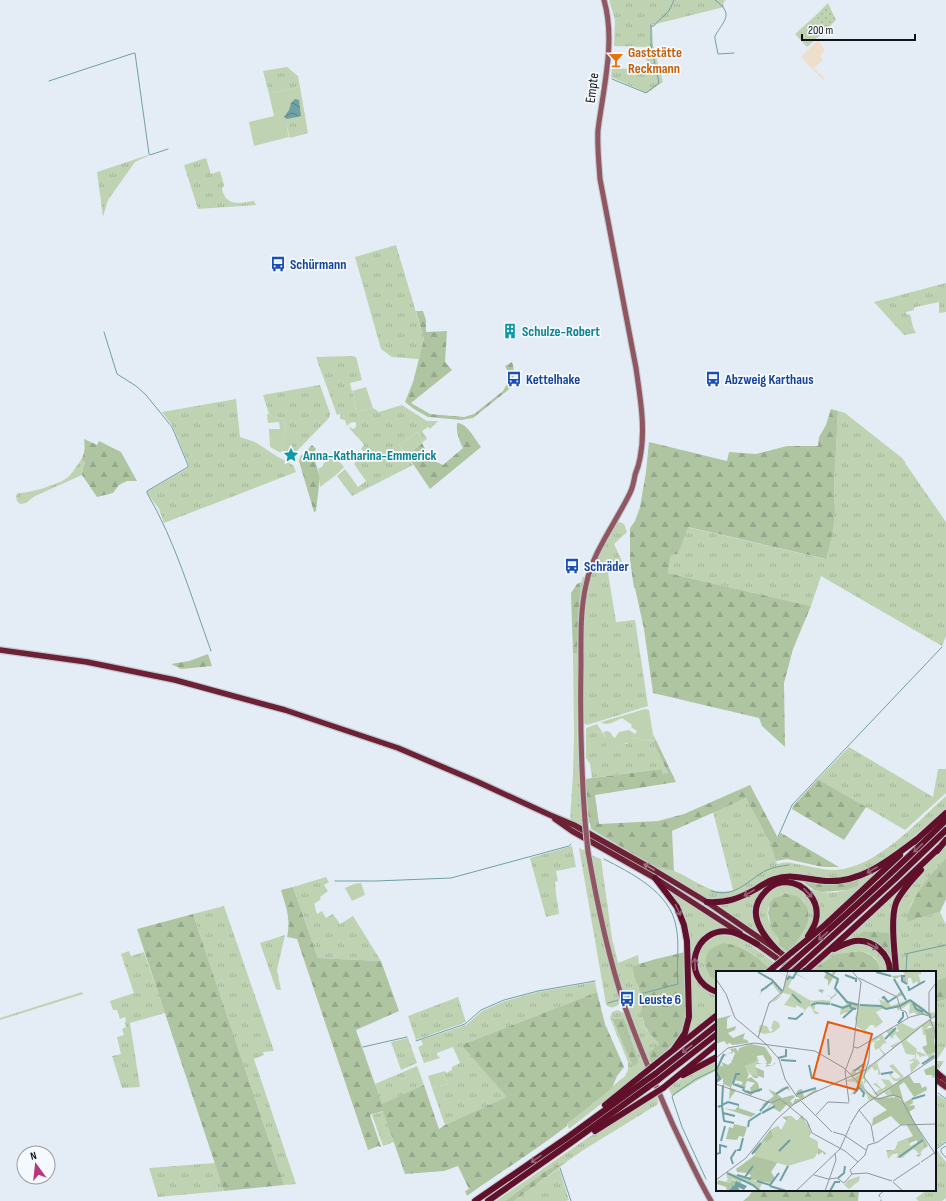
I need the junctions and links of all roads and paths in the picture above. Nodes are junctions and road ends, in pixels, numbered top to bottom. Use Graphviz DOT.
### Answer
graph roads {
  1 [pos="604,0"];
  2 [pos="0,650"];
  3 [pos="946,813"];
  4 [pos="550,815"];
  5 [pos="946,820"];
  6 [pos="946,830"];
  7 [pos="916,840"];
  8 [pos="946,840"];
  9 [pos="939,848"];
  10 [pos="655,878"];
  11 [pos="707,902"];
  12 [pos="757,944"];
  13 [pos="799,946"];
  14 [pos="777,950"];
  15 [pos="824,955"];
  16 [pos="769,971"];
  17 [pos="782,971"];
  18 [pos="794,971"];
  19 [pos="795,971"];
  20 [pos="803,971"];
  21 [pos="806,971"];
  22 [pos="890,971"];
  23 [pos="896,971"];
  24 [pos="716,992"];
  25 [pos="716,1016"];
  26 [pos="716,1026"];
  27 [pos="716,1035"];
  28 [pos="716,1045"];
  29 [pos="674,1049"];
  30 [pos="716,1058"];
  31 [pos="936,1075"];
  32 [pos="643,1078"];
  33 [pos="946,1080"];
  34 [pos="946,1087"];
  35 [pos="663,1088"];
  36 [pos="570,1140"];
  37 [pos="475,1201"];
  38 [pos="488,1201"];
  39 [pos="711,1201"];
  1 -- 39 [label="main road, Empte, bridge"];
  2 -- 4 [label="highway"];
  3 -- 7 [label="highway"];
  4 -- 10 [label="highway"];
  11 -- 4 [label="highway, one-way"];
  5 -- 17 [label="highway, one-way, bridge"];
  6 -- 18 [label="highway, bridge"];
  7 -- 11 [label="highway, one-way"];
  7 -- 13 [label="highway"];
  8 -- 9 [label="highway"];
  9 -- 15 [label="highway"];
  9 -- 23 [label="highway"];
  10 -- 12 [label="highway"];
  10 -- 29 [label="highway, one-way"];
  11 -- 14 [label="highway"];
  12 -- 19 [label="highway"];
  24 -- 12 [label="highway, one-way"];
  14 -- 13 [label="highway, one-way"];
  13 -- 16 [label="highway, bridge"];
  14 -- 20 [label="highway"];
  15 -- 21 [label="highway"];
  15 -- 22 [label="highway, one-way"];
  25 -- 29 [label="highway"];
  26 -- 32 [label="highway, one-way, bridge"];
  27 -- 36 [label="highway, bridge"];
  28 -- 35 [label="highway"];
  29 -- 32 [label="highway, bridge"];
  30 -- 35 [label="highway"];
  31 -- 33 [label="highway"];
  31 -- 34 [label="highway"];
  32 -- 36 [label="highway"];
  35 -- 36 [label="highway, bridge"];
  36 -- 37 [label="highway, one-way"];
  36 -- 38 [label="highway"];
}
